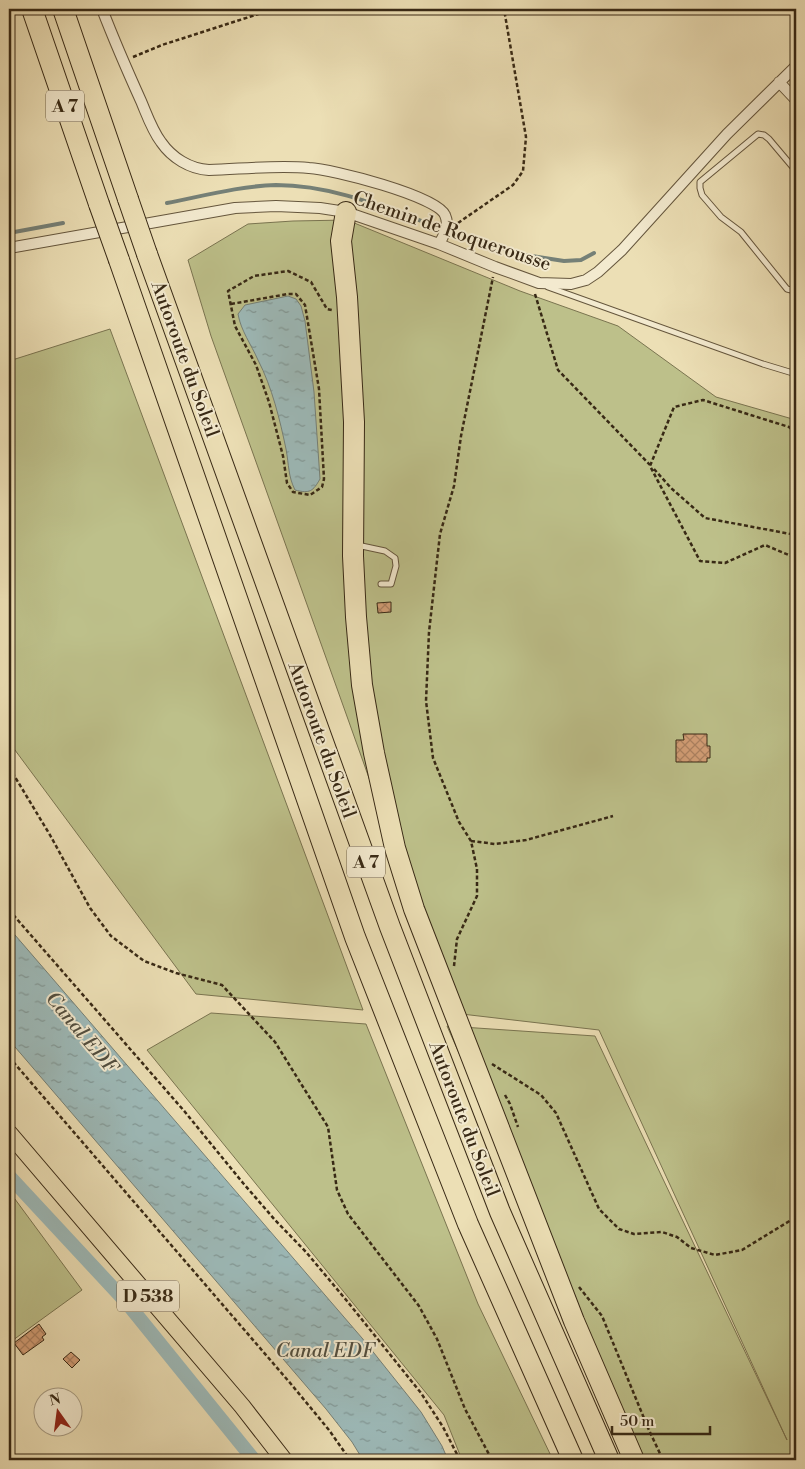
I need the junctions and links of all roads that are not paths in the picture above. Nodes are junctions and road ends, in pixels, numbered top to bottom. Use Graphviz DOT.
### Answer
graph roads {
  1 [pos="32,9"];
  2 [pos="63,9"];
  3 [pos="102,9"];
  4 [pos="796,66"];
  5 [pos="779,82"];
  6 [pos="796,100"];
  7 [pos="796,171"];
  8 [pos="346,212"];
  9 [pos="438,244"];
  10 [pos="9,248"];
  11 [pos="538,282"];
  12 [pos="796,286"];
  13 [pos="796,374"];
  14 [pos="354,545"];
  15 [pos="381,584"];
  16 [pos="9,1133"];
  17 [pos="284,1460"];
  18 [pos="573,1460"];
  19 [pos="609,1460"];
  20 [pos="634,1460"];
  1 -- 18 [label="highway, Autoroute du Soleil / A 7, bridge"];
  2 -- 19 [label="highway, Autoroute du Soleil / A 7, bridge"];
  3 -- 9 [label="street"];
  4 -- 5 [label="street, Chemin de Roquerousse"];
  5 -- 6 [label="street"];
  5 -- 11 [label="street, Chemin de Roquerousse"];
  7 -- 12 [label="lane"];
  8 -- 9 [label="street, Chemin de Roquerousse"];
  8 -- 10 [label="street, Chemin de Roquerousse"];
  8 -- 14 [label="highway"];
  9 -- 11 [label="street, Chemin de Roquerousse"];
  11 -- 13 [label="lane"];
  14 -- 15 [label="lane"];
  14 -- 20 [label="highway"];
  16 -- 17 [label="main road, D 538"];
}
